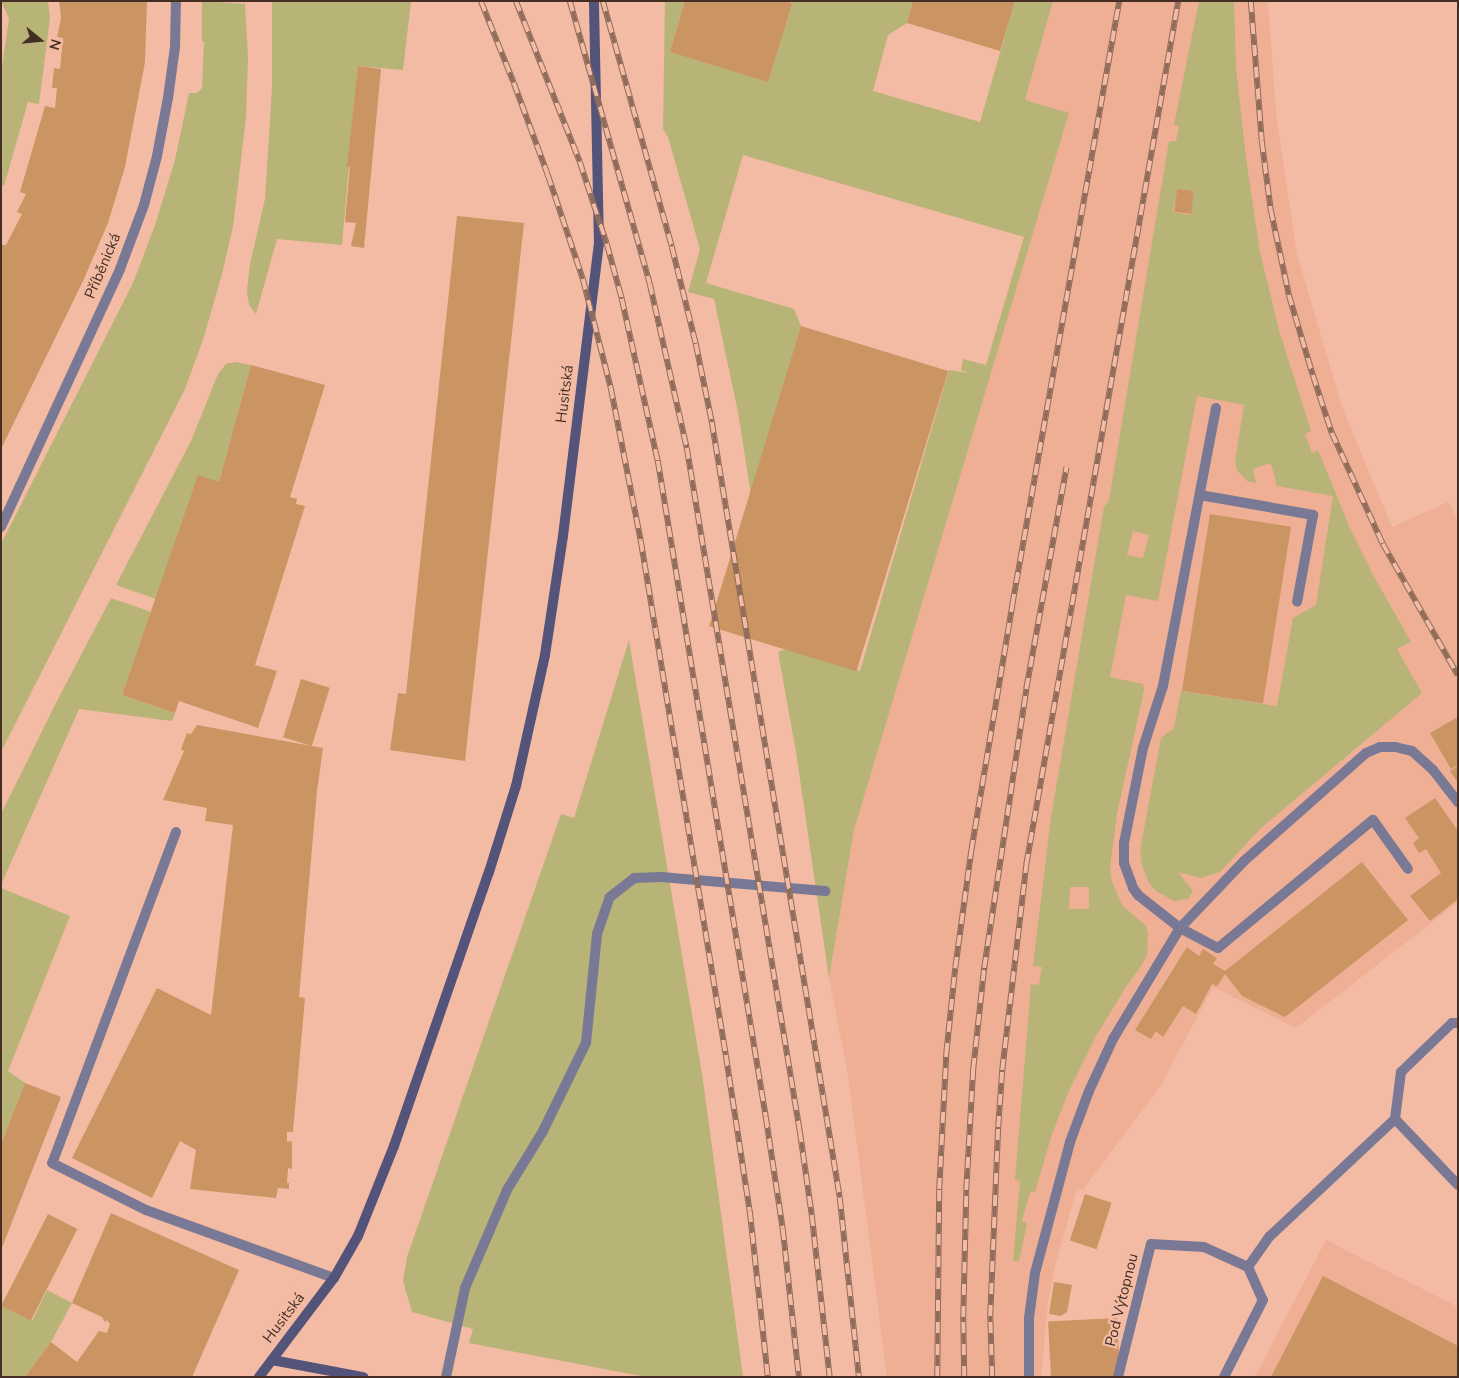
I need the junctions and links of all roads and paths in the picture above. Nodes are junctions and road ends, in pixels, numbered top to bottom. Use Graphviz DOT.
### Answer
graph roads {
  1 [pos="176,1"];
  2 [pos="594,1"];
  3 [pos="1216,408"];
  4 [pos="1200,495"];
  5 [pos="1,527"];
  6 [pos="1297,602"];
  7 [pos="1458,802"];
  8 [pos="176,832"];
  9 [pos="1408,869"];
  10 [pos="824,891"];
  11 [pos="1180,928"];
  12 [pos="1458,1023"];
  13 [pos="1395,1119"];
  14 [pos="1458,1185"];
  15 [pos="1248,1267"];
  16 [pos="334,1278"];
  17 [pos="272,1360"];
  18 [pos="259,1377"];
  19 [pos="363,1377"];
  20 [pos="446,1377"];
  21 [pos="1029,1377"];
  22 [pos="1118,1377"];
  23 [pos="1224,1377"];
  1 -- 5 [label="street, Příběnická"];
  2 -- 16 [label="main road, Husitská"];
  3 -- 4 [label="street"];
  4 -- 6 [label="street"];
  4 -- 11 [label="street"];
  7 -- 11 [label="street"];
  8 -- 16 [label="street"];
  9 -- 11 [label="street"];
  10 -- 20 [label="street"];
  11 -- 21 [label="street"];
  12 -- 13 [label="street"];
  13 -- 14 [label="street"];
  13 -- 15 [label="street"];
  15 -- 22 [label="street, Pod Výtopnou"];
  15 -- 23 [label="street"];
  16 -- 17 [label="main road, Husitská"];
  17 -- 18 [label="main road, Husitská"];
  17 -- 19 [label="main road"];
}
